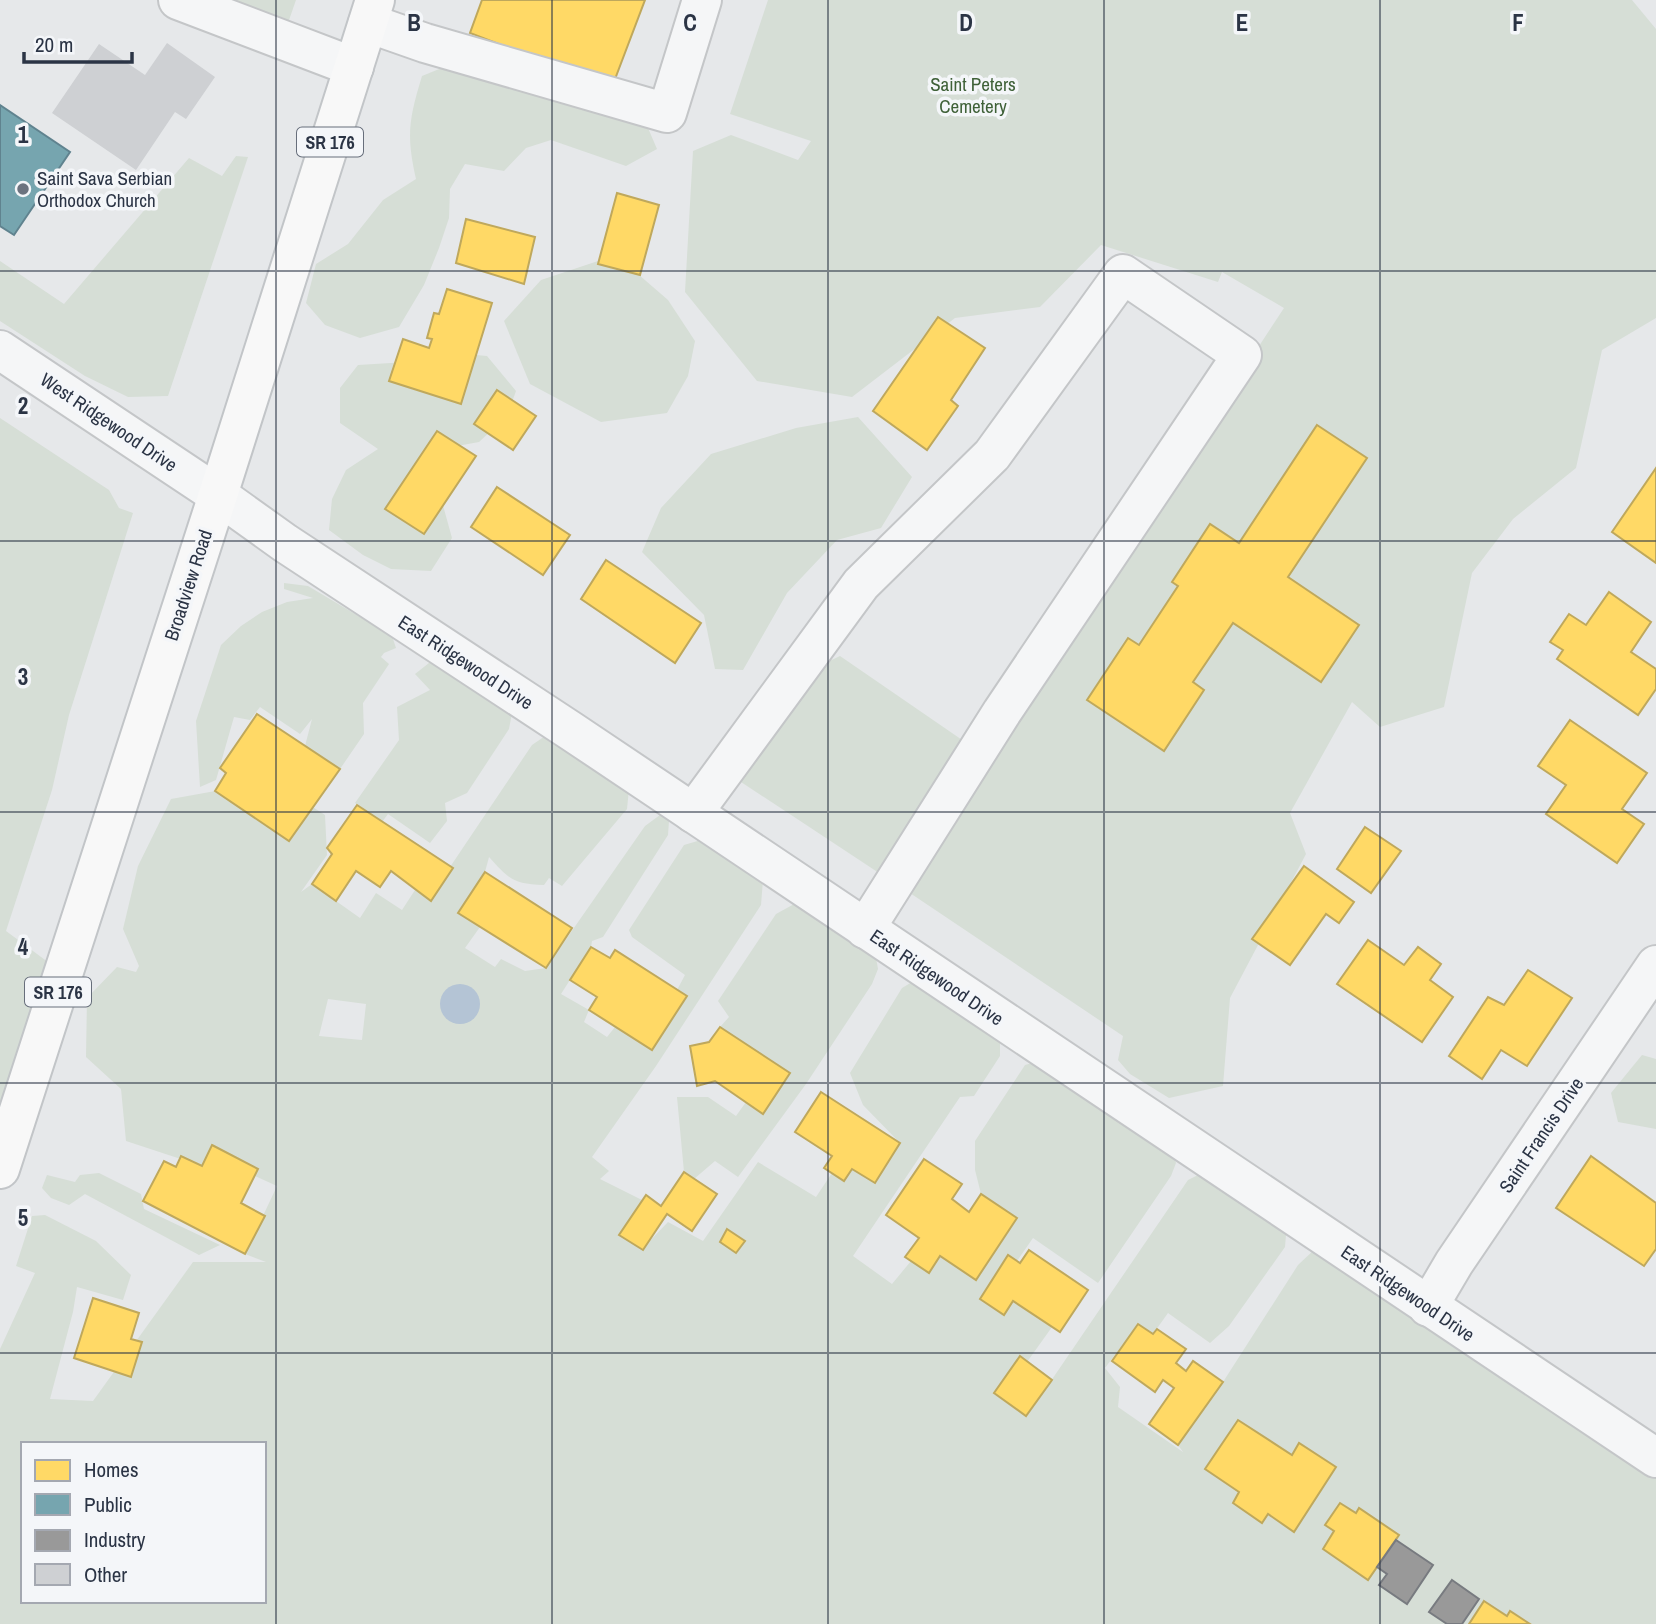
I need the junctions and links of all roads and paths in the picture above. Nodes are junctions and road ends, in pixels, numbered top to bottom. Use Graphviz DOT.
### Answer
graph roads {
  1 [pos="178,0"];
  2 [pos="702,0"];
  3 [pos="372,11"];
  4 [pos="354,67"];
  5 [pos="0,350"];
  6 [pos="218,495"];
  7 [pos="693,813"];
  8 [pos="865,929"];
  9 [pos="1656,965"];
  10 [pos="0,1169"];
  11 [pos="1428,1307"];
  12 [pos="1656,1458"];
  1 -- 4 [label="street"];
  2 -- 3 [label="street"];
  3 -- 4 [label="main road, Broadview Road / SR 176"];
  4 -- 6 [label="main road, Broadview Road / SR 176"];
  5 -- 6 [label="street, West Ridgewood Drive"];
  6 -- 7 [label="street, East Ridgewood Drive"];
  6 -- 10 [label="main road, Broadview Road / SR 176"];
  7 -- 8 [label="street, East Ridgewood Drive"];
  7 -- 8 [label="street"];
  8 -- 11 [label="street, East Ridgewood Drive"];
  9 -- 11 [label="street, Saint Francis Drive"];
  11 -- 12 [label="street, East Ridgewood Drive"];
}
